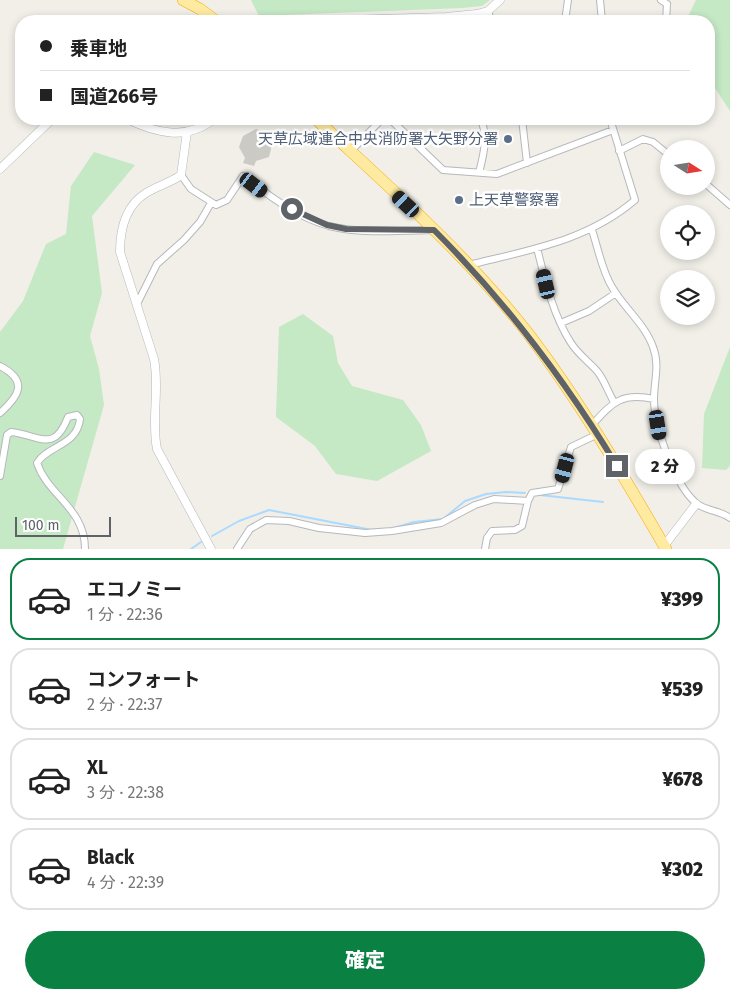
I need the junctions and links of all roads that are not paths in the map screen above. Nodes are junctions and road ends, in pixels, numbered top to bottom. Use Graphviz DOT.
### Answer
graph roads {
  1 [pos="183,0"];
  2 [pos="500,0"];
  3 [pos="568,0"];
  4 [pos="600,0"];
  5 [pos="673,0"];
  6 [pos="664,2"];
  7 [pos="488,11"];
  8 [pos="208,15"];
  9 [pos="468,15"];
  10 [pos="489,15"];
  11 [pos="566,15"];
  12 [pos="601,15"];
  13 [pos="665,15"];
  14 [pos="46,125"];
  15 [pos="144,125"];
  16 [pos="204,125"];
  17 [pos="323,125"];
  18 [pos="376,125"];
  19 [pos="396,125"];
  20 [pos="483,125"];
  21 [pos="523,125"];
  22 [pos="612,125"];
  23 [pos="613,130"];
  24 [pos="187,132"];
  25 [pos="660,148"];
  26 [pos="351,151"];
  27 [pos="619,151"];
  28 [pos="527,162"];
  29 [pos="0,169"];
  30 [pos="480,173"];
  31 [pos="181,175"];
  32 [pos="715,192"];
  33 [pos="211,203"];
  34 [pos="730,205"];
  35 [pos="434,230"];
  36 [pos="592,230"];
  37 [pos="537,248"];
  38 [pos="469,265"];
  39 [pos="616,293"];
  40 [pos="137,304"];
  41 [pos="561,323"];
  42 [pos="0,366"];
  43 [pos="654,399"];
  44 [pos="614,402"];
  45 [pos="0,413"];
  46 [pos="595,430"];
  47 [pos="0,476"];
  48 [pos="528,501"];
  49 [pos="696,504"];
  50 [pos="730,518"];
  51 [pos="666,547"];
  52 [pos="85,549"];
  53 [pos="211,549"];
  54 [pos="237,549"];
  55 [pos="485,549"];
  1 -- 8 [label="highway"];
  2 -- 7 [label="street"];
  3 -- 11 [label="street"];
  4 -- 12 [label="street"];
  5 -- 6 [label="street"];
  6 -- 13 [label="street"];
  7 -- 9 [label="street"];
  7 -- 10 [label="street"];
  14 -- 29 [label="street"];
  15 -- 24 [label="street"];
  16 -- 24 [label="street"];
  17 -- 26 [label="highway"];
  18 -- 26 [label="street"];
  19 -- 30 [label="street"];
  20 -- 30 [label="street"];
  21 -- 28 [label="street"];
  22 -- 23 [label="street"];
  23 -- 27 [label="street"];
  23 -- 28 [label="street"];
  24 -- 31 [label="street"];
  25 -- 27 [label="street"];
  26 -- 35 [label="highway"];
  27 -- 36 [label="street"];
  28 -- 30 [label="street"];
  31 -- 33 [label="street"];
  31 -- 40 [label="street"];
  32 -- 34 [label="street"];
  33 -- 35 [label="street"];
  33 -- 40 [label="street"];
  35 -- 38 [label="highway"];
  36 -- 37 [label="street"];
  36 -- 39 [label="street"];
  37 -- 38 [label="street"];
  37 -- 41 [label="street"];
  38 -- 46 [label="highway"];
  39 -- 41 [label="street"];
  39 -- 43 [label="street"];
  40 -- 53 [label="street"];
  41 -- 44 [label="street"];
  42 -- 45 [label="street"];
  43 -- 44 [label="street"];
  43 -- 49 [label="street"];
  44 -- 46 [label="street"];
  46 -- 48 [label="street"];
  46 -- 51 [label="highway"];
  47 -- 52 [label="street"];
  48 -- 54 [label="street"];
  48 -- 55 [label="street"];
  49 -- 50 [label="street"];
  49 -- 51 [label="street"];
}
